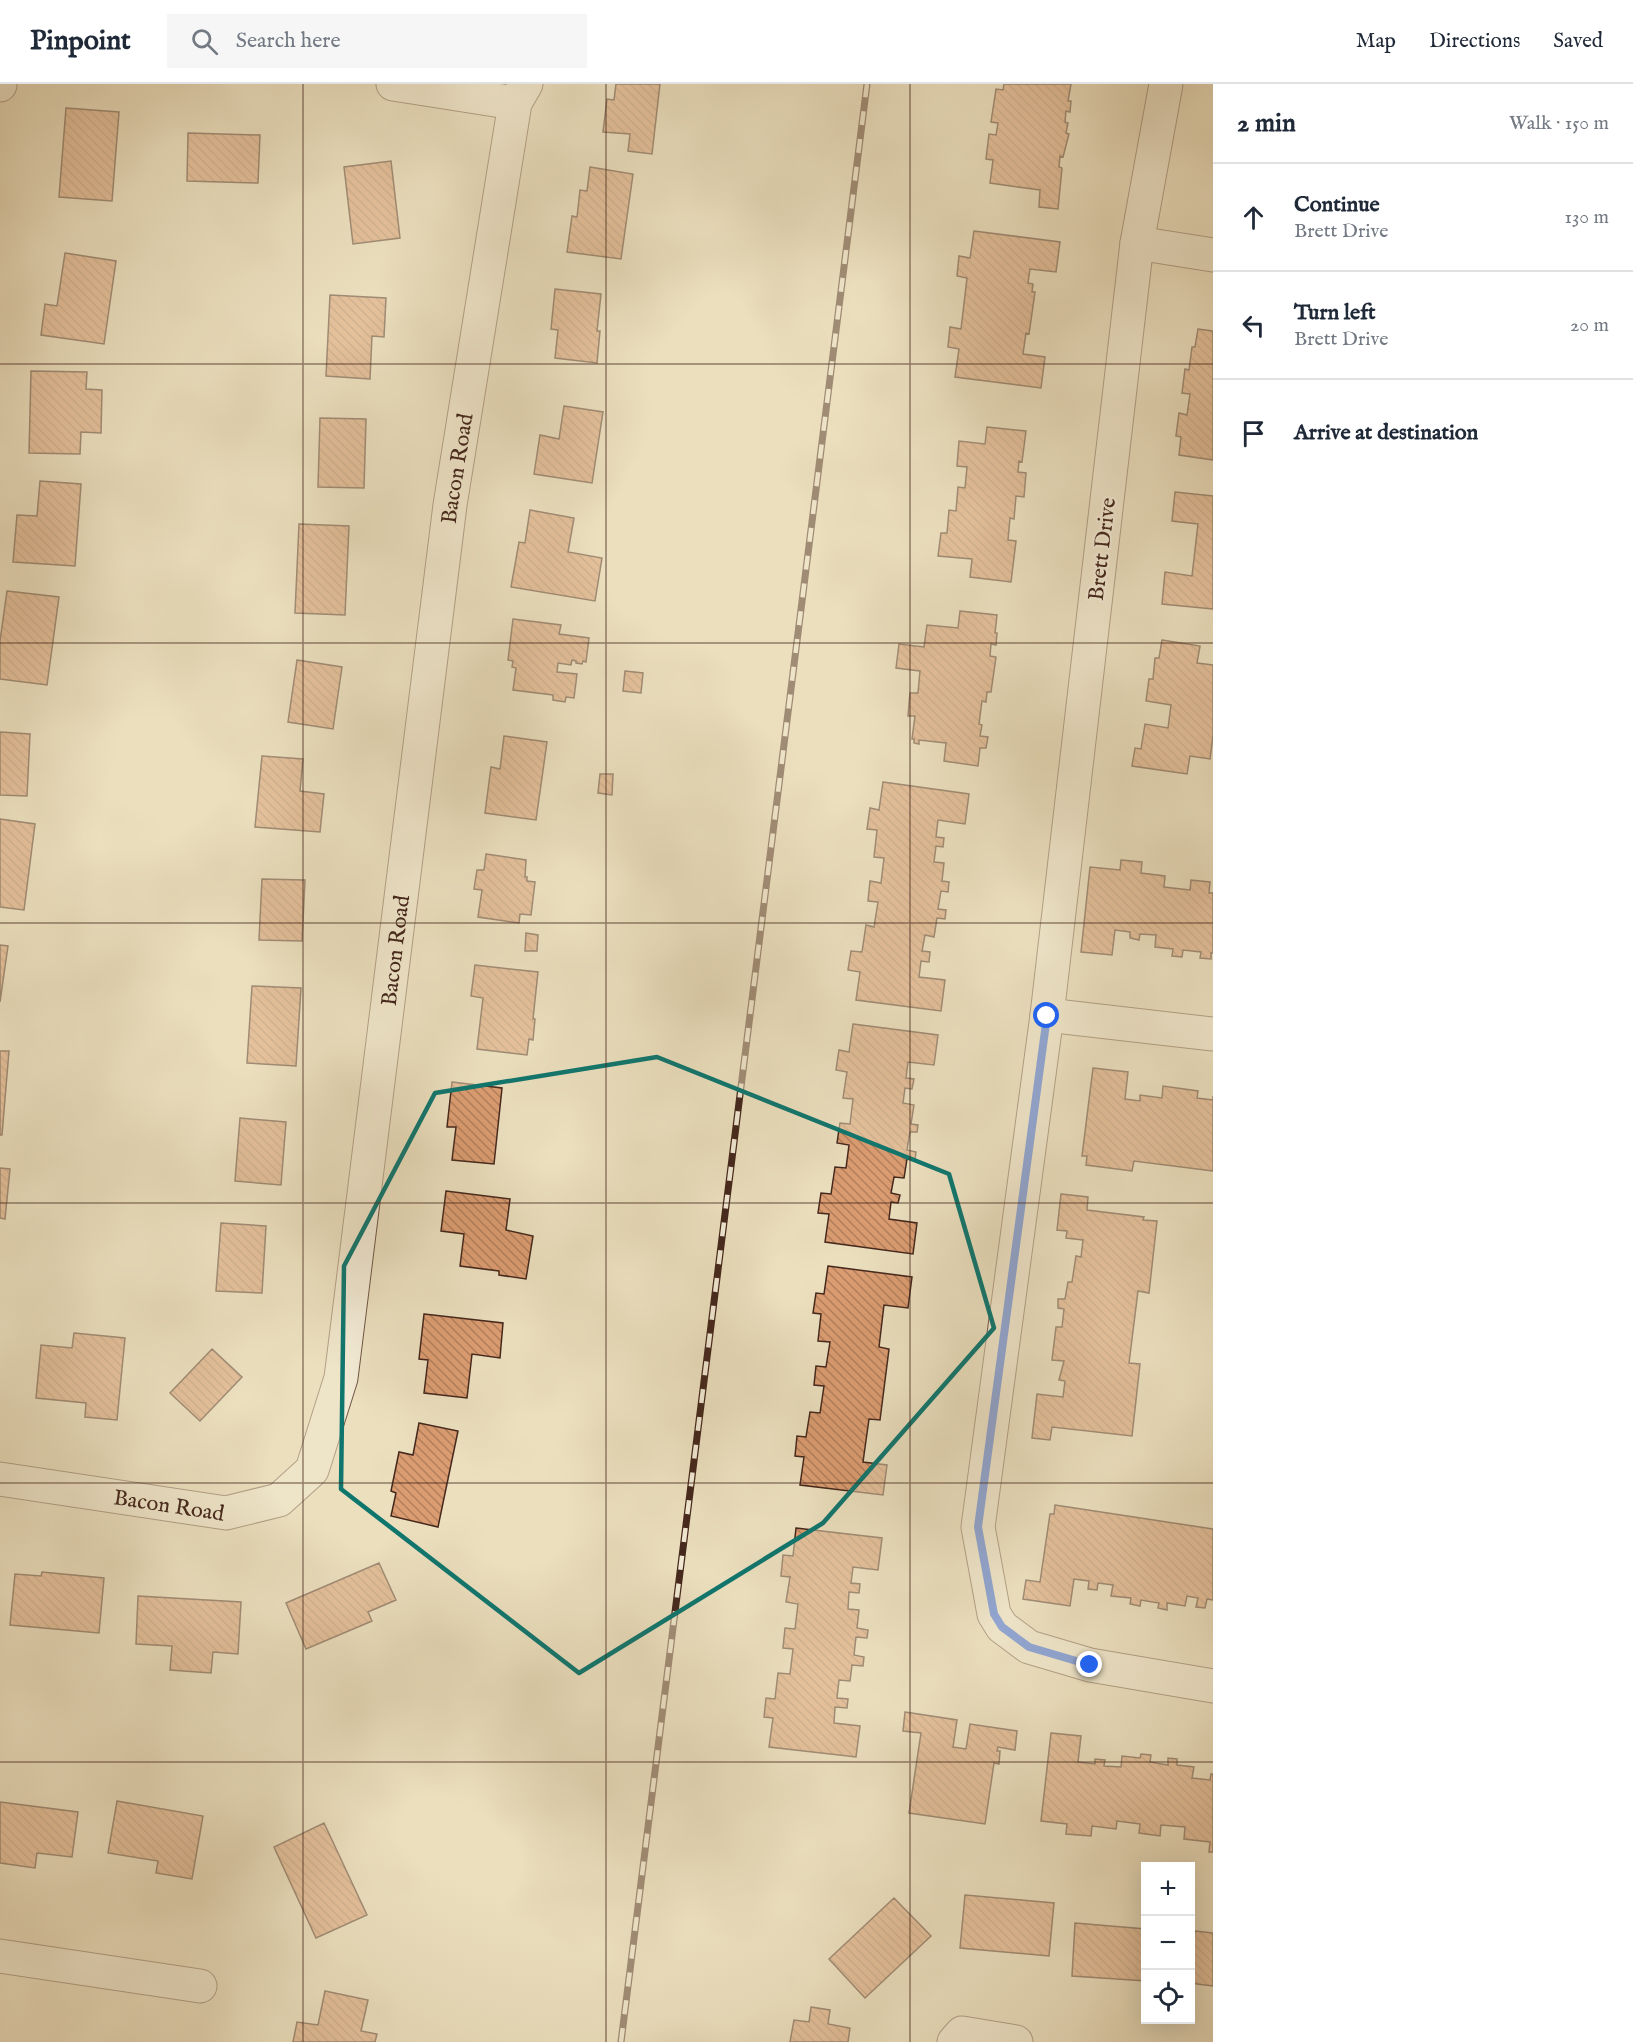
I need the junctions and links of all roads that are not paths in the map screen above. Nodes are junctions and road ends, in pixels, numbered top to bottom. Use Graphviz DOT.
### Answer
graph roads {
  1 [pos="393,84"];
  2 [pos="1166,84"];
  3 [pos="521,94"];
  4 [pos="1137,243"];
  5 [pos="1213,255"];
  6 [pos="1047,1016"];
  7 [pos="1213,1034"];
  8 [pos="0,1479"];
  9 [pos="1213,1686"];
  10 [pos="0,1956"];
  11 [pos="200,1986"];
  12 [pos="954,2042"];
  13 [pos="1016,2042"];
  1 -- 3 [label="street"];
  2 -- 4 [label="street, Brett Drive"];
  3 -- 8 [label="street, Bacon Road"];
  4 -- 5 [label="street"];
  4 -- 6 [label="street, Brett Drive"];
  6 -- 7 [label="street"];
  6 -- 9 [label="street, Brett Drive"];
  10 -- 11 [label="street"];
  12 -- 13 [label="street"];
}
